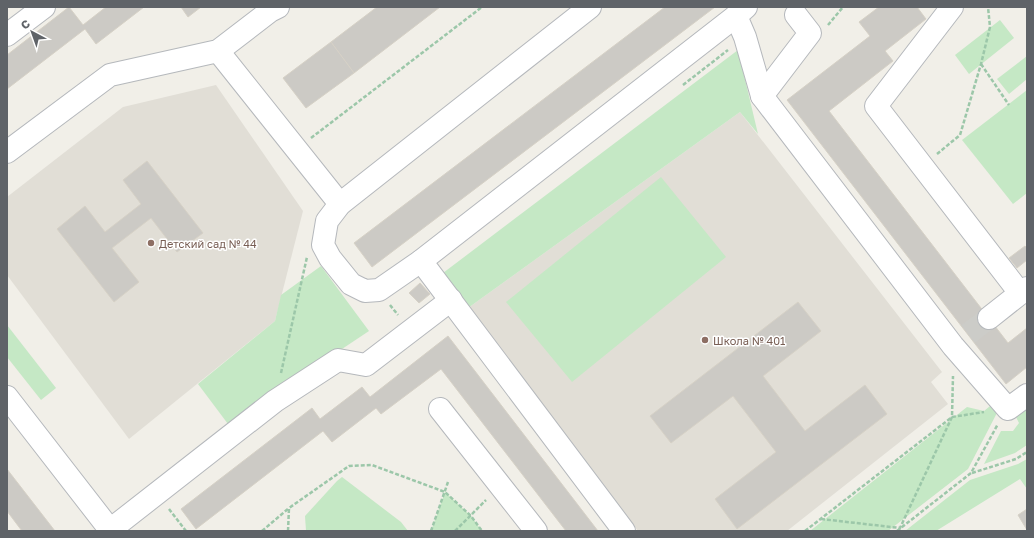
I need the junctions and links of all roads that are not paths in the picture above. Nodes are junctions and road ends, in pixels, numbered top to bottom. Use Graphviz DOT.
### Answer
graph roads {
  1 [pos="44,7"];
  2 [pos="590,7"];
  3 [pos="952,7"];
  4 [pos="272,8"];
  5 [pos="796,10"];
  6 [pos="741,11"];
  7 [pos="7,35"];
  8 [pos="218,51"];
  9 [pos="762,96"];
  10 [pos="7,152"];
  11 [pos="340,204"];
  12 [pos="421,261"];
  13 [pos="1024,290"];
  14 [pos="451,300"];
  15 [pos="989,318"];
  16 [pos="1027,395"];
  17 [pos="7,397"];
  18 [pos="440,409"];
  19 [pos="111,530"];
  20 [pos="536,531"];
  21 [pos="624,531"];
  1 -- 7 [label="lane"];
  2 -- 11 [label="lane"];
  3 -- 13 [label="lane"];
  4 -- 8 [label="lane"];
  5 -- 9 [label="lane"];
  6 -- 9 [label="lane"];
  6 -- 12 [label="lane"];
  8 -- 10 [label="lane"];
  8 -- 11 [label="lane"];
  9 -- 16 [label="lane"];
  11 -- 12 [label="lane"];
  12 -- 14 [label="lane"];
  13 -- 15 [label="lane"];
  14 -- 19 [label="lane"];
  14 -- 21 [label="lane"];
  17 -- 19 [label="lane"];
  18 -- 20 [label="lane"];
}
